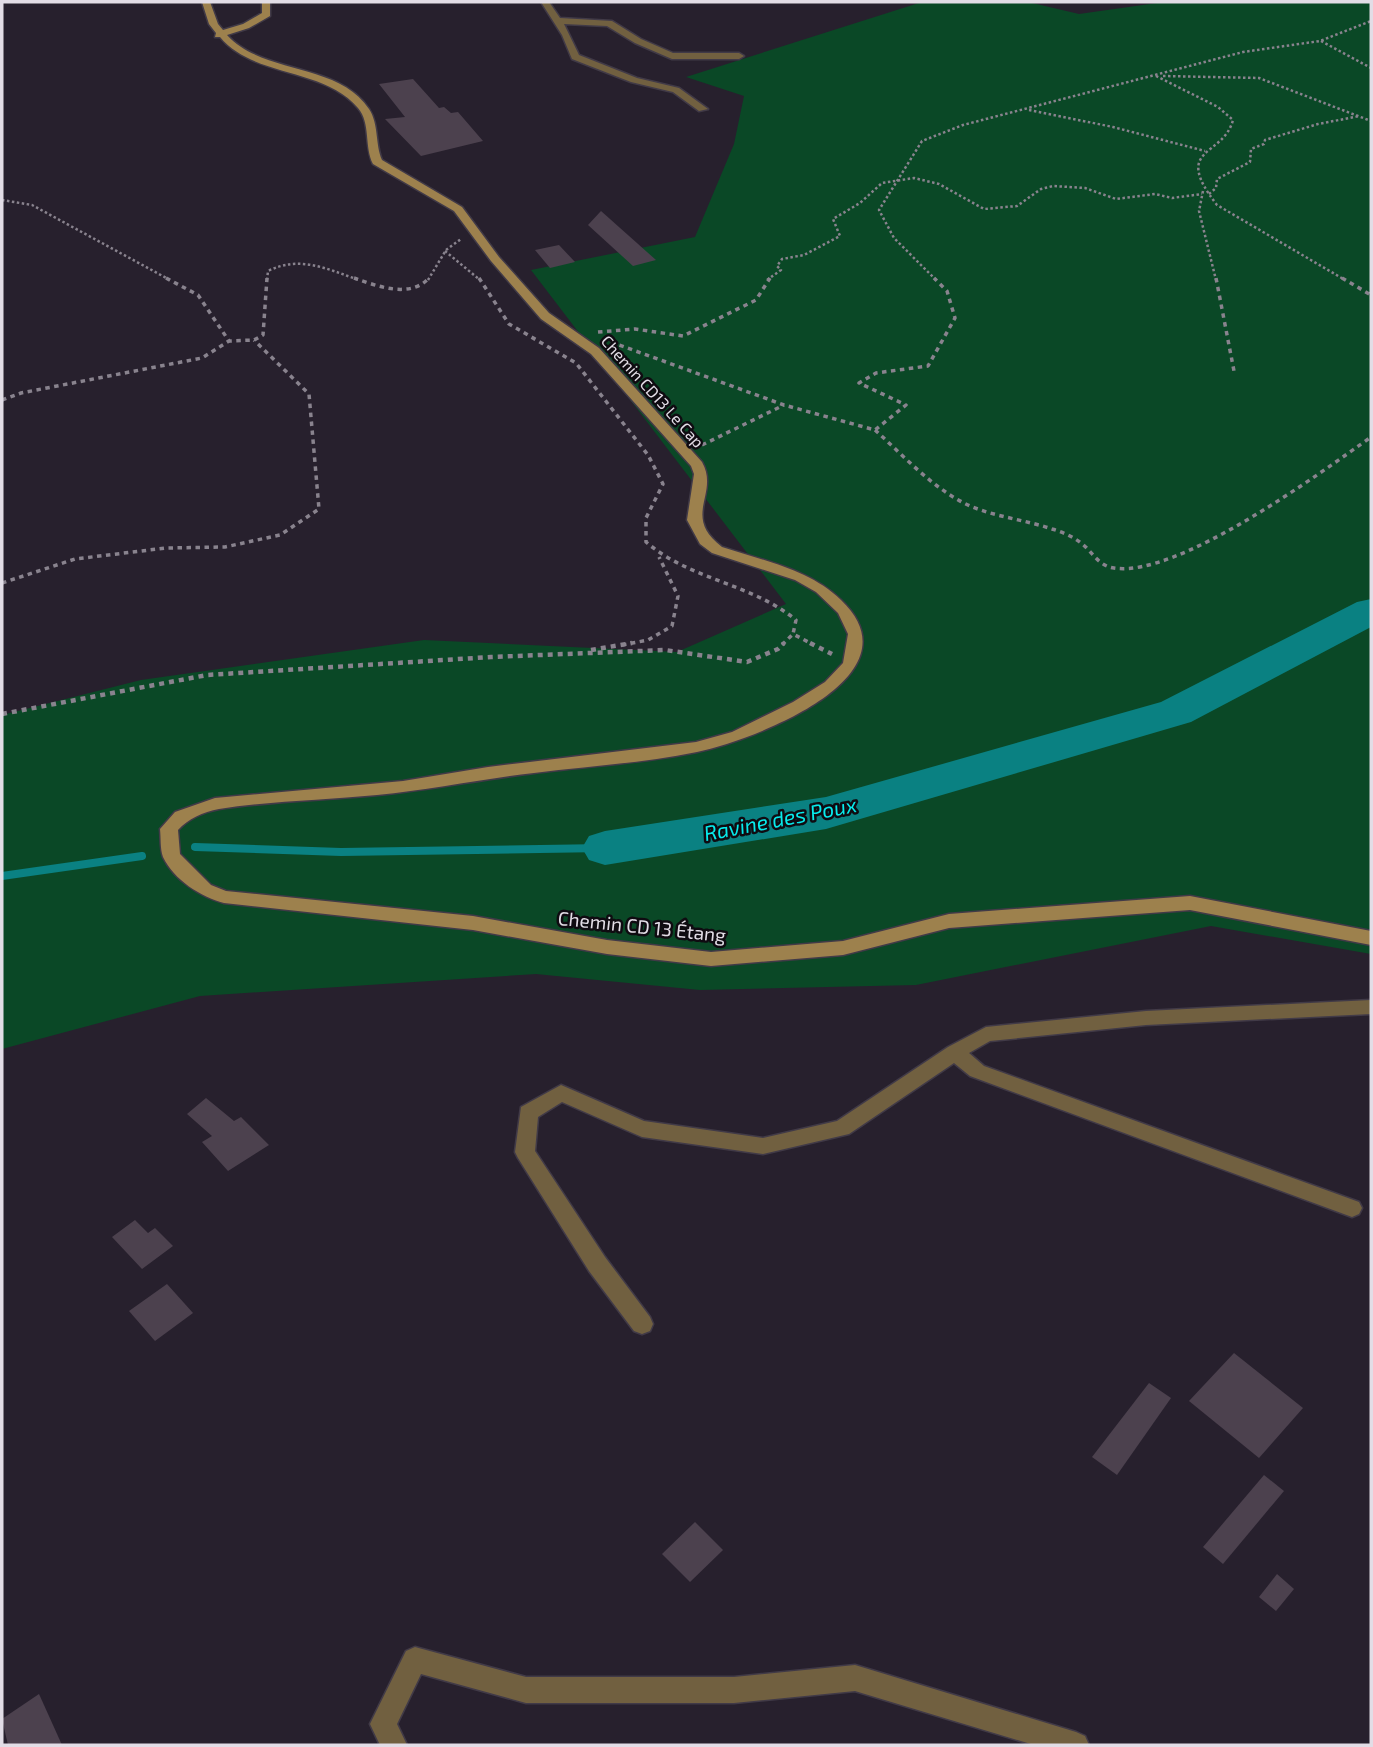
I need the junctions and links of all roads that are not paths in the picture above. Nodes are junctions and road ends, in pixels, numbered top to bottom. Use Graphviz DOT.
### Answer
graph roads {
  1 [pos="206,2"];
  2 [pos="266,2"];
  3 [pos="545,2"];
  4 [pos="558,21"];
  5 [pos="218,35"];
  6 [pos="739,56"];
  7 [pos="703,109"];
  8 [pos="171,855"];
  9 [pos="1371,938"];
  10 [pos="1371,1007"];
  11 [pos="955,1052"];
  12 [pos="1352,1208"];
  13 [pos="642,1324"];
  14 [pos="394,1745"];
  15 [pos="1076,1745"];
  1 -- 5 [label="main road"];
  2 -- 5 [label="main road"];
  3 -- 4 [label="street"];
  4 -- 6 [label="street"];
  4 -- 7 [label="street"];
  5 -- 8 [label="main road, Chemin CD13 Le Cap"];
  8 -- 9 [label="main road, Chemin CD 13 Étang"];
  10 -- 11 [label="street"];
  11 -- 12 [label="street"];
  11 -- 13 [label="street"];
  14 -- 15 [label="street"];
}
